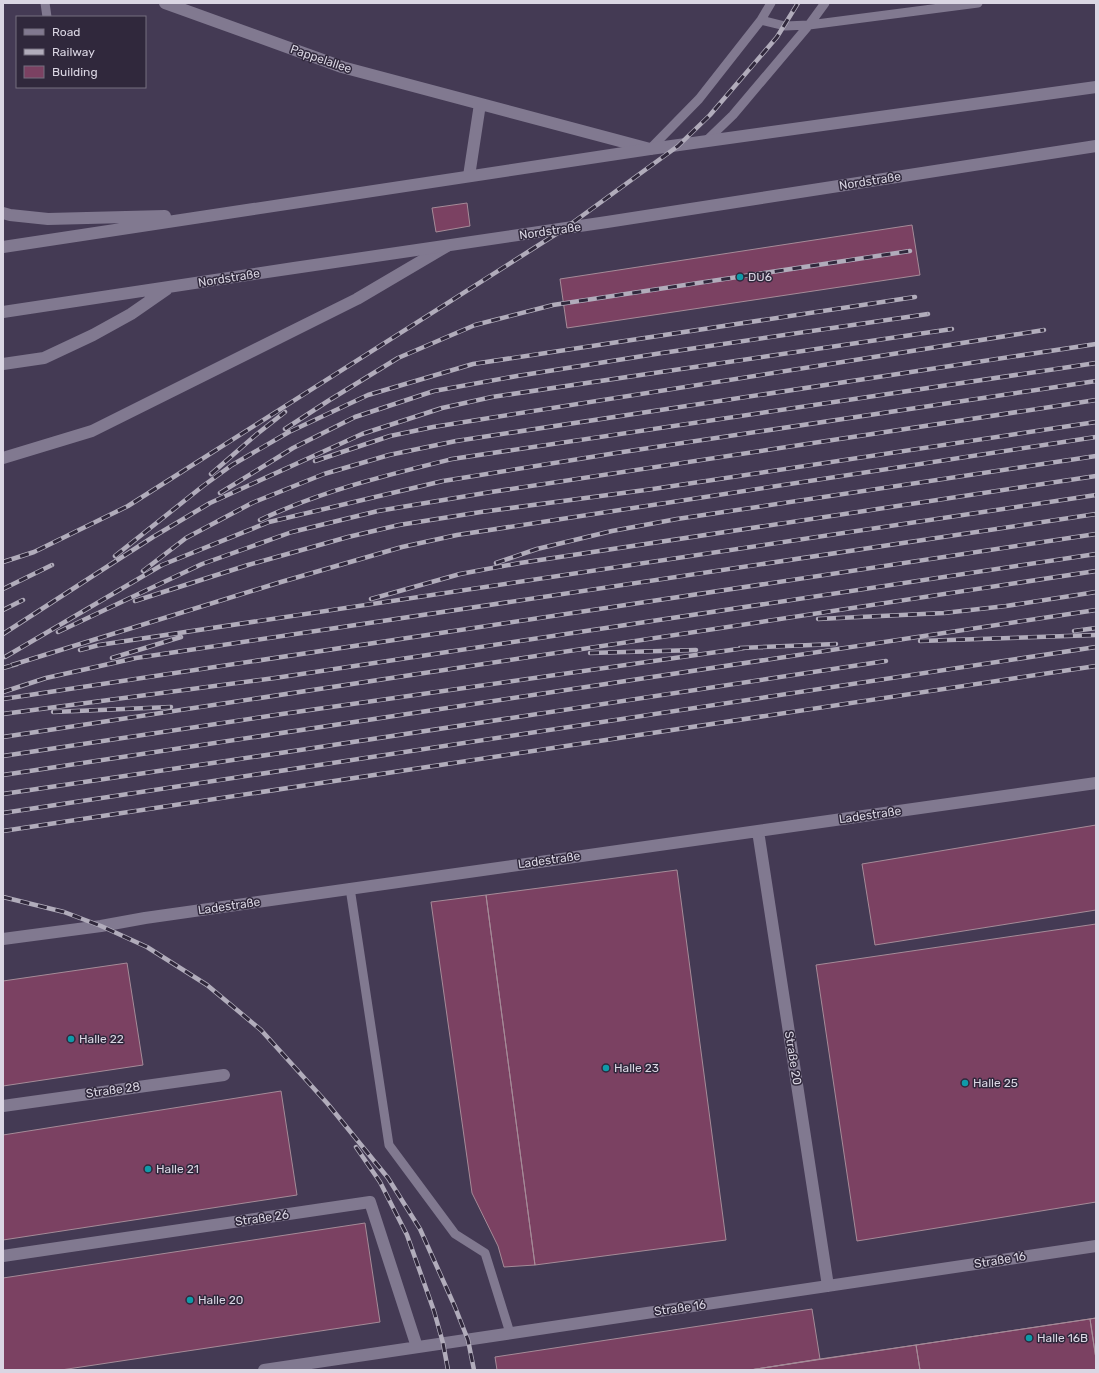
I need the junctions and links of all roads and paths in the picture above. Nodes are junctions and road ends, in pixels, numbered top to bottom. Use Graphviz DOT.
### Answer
graph roads {
  1 [pos="45,3"];
  2 [pos="165,3"];
  3 [pos="771,3"];
  4 [pos="825,3"];
  5 [pos="978,3"];
  6 [pos="47,16"];
  7 [pos="761,20"];
  8 [pos="809,25"];
  9 [pos="1096,87"];
  10 [pos="480,104"];
  11 [pos="705,142"];
  12 [pos="1096,146"];
  13 [pos="650,149"];
  14 [pos="469,176"];
  15 [pos="3,213"];
  16 [pos="218,214"];
  17 [pos="447,246"];
  18 [pos="3,247"];
  19 [pos="170,287"];
  20 [pos="3,312"];
  21 [pos="3,364"];
  22 [pos="3,458"];
  23 [pos="1096,783"];
  24 [pos="758,831"];
  25 [pos="350,888"];
  26 [pos="3,939"];
  27 [pos="224,1074"];
  28 [pos="3,1106"];
  29 [pos="1096,1246"];
  30 [pos="3,1256"];
  31 [pos="828,1286"];
  32 [pos="510,1333"];
  33 [pos="417,1347"];
  34 [pos="264,1370"];
  1 -- 6 [label="lane"];
  2 -- 10 [label="street, Pappelallee"];
  3 -- 7 [label="lane"];
  4 -- 8 [label="lane"];
  5 -- 8 [label="lane"];
  7 -- 8 [label="lane"];
  7 -- 13 [label="lane"];
  8 -- 11 [label="lane"];
  9 -- 11 [label="street"];
  10 -- 13 [label="street, Pappelallee"];
  10 -- 14 [label="street"];
  11 -- 13 [label="street"];
  12 -- 17 [label="street, Nordstraße"];
  13 -- 14 [label="street"];
  14 -- 16 [label="street"];
  15 -- 16 [label="street"];
  16 -- 18 [label="street"];
  17 -- 19 [label="street, Nordstraße"];
  17 -- 22 [label="street"];
  19 -- 20 [label="street, Nordstraße"];
  19 -- 21 [label="street"];
  23 -- 24 [label="street, Ladestraße"];
  24 -- 25 [label="street, Ladestraße"];
  24 -- 31 [label="street, Straße 20"];
  25 -- 26 [label="street, Ladestraße"];
  25 -- 32 [label="lane"];
  27 -- 28 [label="street, Straße 28"];
  29 -- 31 [label="street, Straße 16"];
  30 -- 33 [label="street, Straße 26"];
  31 -- 32 [label="street, Straße 16"];
  32 -- 33 [label="street, Straße 16"];
  33 -- 34 [label="street, Straße 16"];
}
